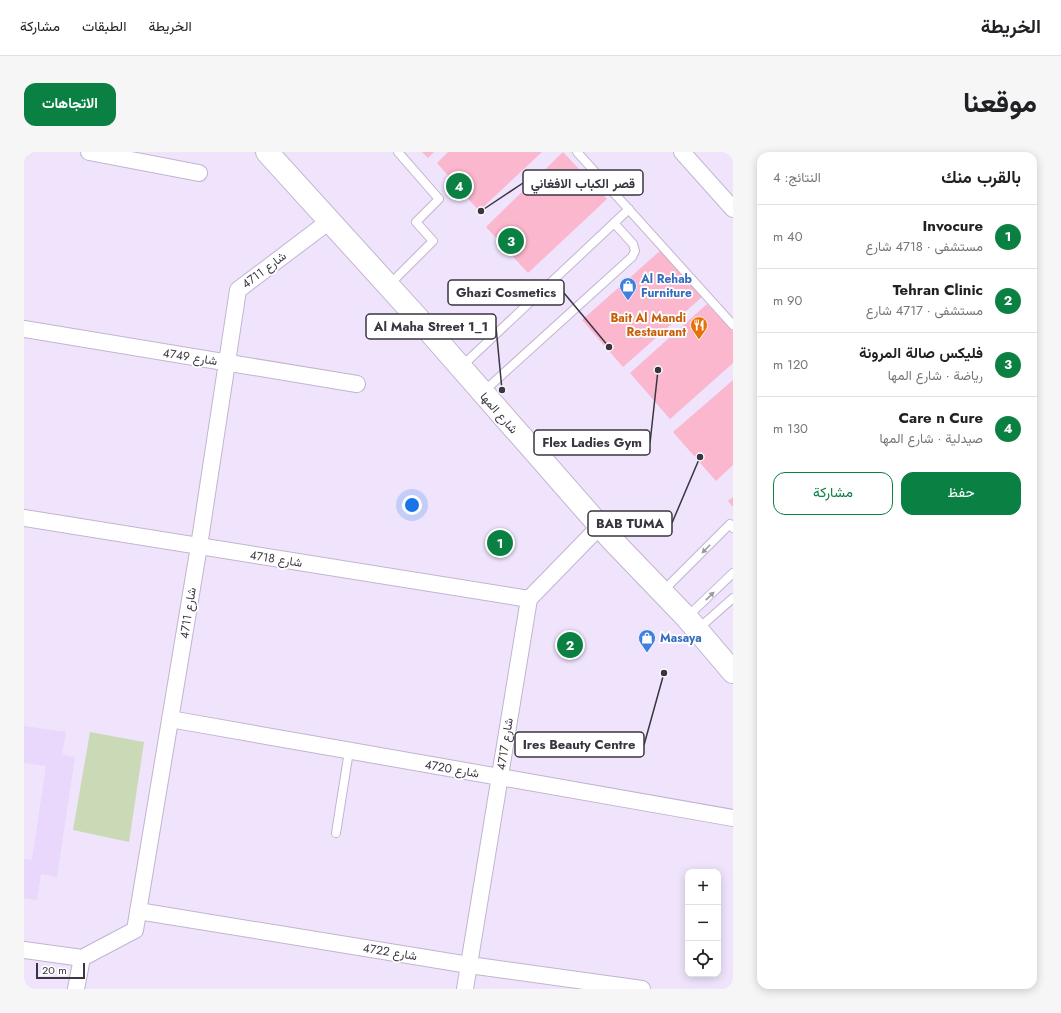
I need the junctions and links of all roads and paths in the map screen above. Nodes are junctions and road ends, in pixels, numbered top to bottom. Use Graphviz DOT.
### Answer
graph roads {
  1 [pos="89,152"];
  2 [pos="267,152"];
  3 [pos="398,152"];
  4 [pos="577,152"];
  5 [pos="682,152"];
  6 [pos="199,173"];
  7 [pos="628,209"];
  8 [pos="733,209"];
  9 [pos="328,222"];
  10 [pos="614,223"];
  11 [pos="388,285"];
  12 [pos="733,324"];
  13 [pos="24,329"];
  14 [pos="227,363"];
  15 [pos="461,367"];
  16 [pos="357,384"];
  17 [pos="482,393"];
  18 [pos="24,518"];
  19 [pos="600,526"];
  20 [pos="733,528"];
  21 [pos="199,546"];
  22 [pos="733,574"];
  23 [pos="663,592"];
  24 [pos="733,598"];
  25 [pos="529,600"];
  26 [pos="692,624"];
  27 [pos="733,672"];
  28 [pos="170,719"];
  29 [pos="349,751"];
  30 [pos="500,777"];
  31 [pos="733,818"];
  32 [pos="336,833"];
  33 [pos="138,911"];
  34 [pos="24,950"];
  35 [pos="82,958"];
  36 [pos="469,965"];
  37 [pos="76,989"];
  38 [pos="465,989"];
  39 [pos="642,989"];
  1 -- 6 [label="street"];
  2 -- 9 [label="street, شارع المها"];
  3 -- 11 [label="lane"];
  4 -- 7 [label="lane"];
  5 -- 8 [label="street"];
  7 -- 10 [label="lane"];
  7 -- 12 [label="lane"];
  9 -- 11 [label="street, شارع المها"];
  9 -- 14 [label="street, 4711 شارع"];
  10 -- 15 [label="lane"];
  10 -- 17 [label="lane"];
  11 -- 15 [label="street, شارع المها"];
  13 -- 14 [label="street, 4749 شارع"];
  14 -- 16 [label="street, 4749 شارع"];
  14 -- 21 [label="street, 4711 شارع"];
  15 -- 17 [label="street, شارع المها"];
  17 -- 19 [label="street, شارع المها"];
  18 -- 21 [label="street, 4718 شارع"];
  19 -- 23 [label="street, شارع المها"];
  19 -- 25 [label="street"];
  20 -- 23 [label="lane, one-way"];
  21 -- 25 [label="street, 4718 شارع"];
  21 -- 28 [label="street, 4711 شارع"];
  26 -- 22 [label="lane, one-way"];
  23 -- 26 [label="street, شارع المها"];
  24 -- 26 [label="lane"];
  25 -- 30 [label="street, 4717 شارع"];
  26 -- 27 [label="street, شارع المها"];
  28 -- 29 [label="street, 4720 شارع"];
  28 -- 33 [label="street, 4711 شارع"];
  29 -- 30 [label="street, 4720 شارع"];
  29 -- 32 [label="lane"];
  30 -- 31 [label="street, 4720 شارع"];
  30 -- 36 [label="street, 4717 شارع"];
  33 -- 35 [label="street, 4711 شارع"];
  33 -- 36 [label="street, شارع 4722"];
  34 -- 35 [label="street"];
  35 -- 37 [label="street"];
  36 -- 38 [label="street, 4717 شارع"];
  36 -- 39 [label="street, شارع 4722"];
}
